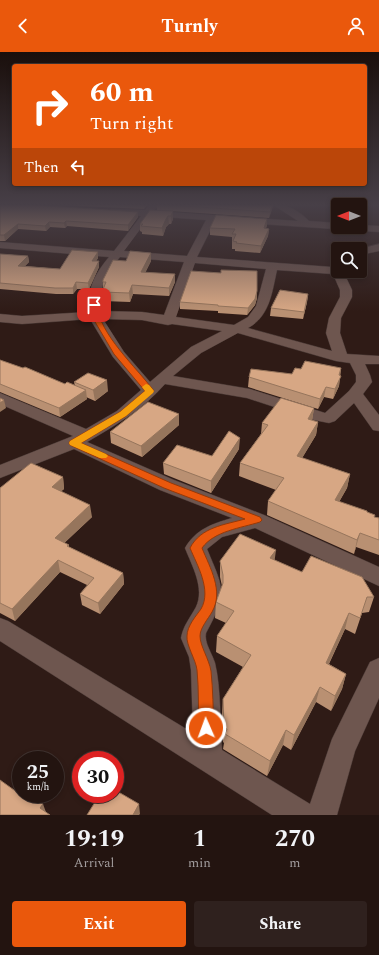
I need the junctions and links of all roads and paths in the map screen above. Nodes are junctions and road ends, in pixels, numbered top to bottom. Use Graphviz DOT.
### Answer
graph roads {
  1 [pos="127,240"];
  2 [pos="201,240"];
  3 [pos="0,245"];
  4 [pos="379,247"];
  5 [pos="367,251"];
  6 [pos="117,253"];
  7 [pos="191,259"];
  8 [pos="273,265"];
  9 [pos="331,268"];
  10 [pos="341,278"];
  11 [pos="94,315"];
  12 [pos="0,318"];
  13 [pos="168,321"];
  14 [pos="238,329"];
  15 [pos="349,358"];
  16 [pos="379,360"];
  17 [pos="161,379"];
  18 [pos="150,391"];
  19 [pos="355,394"];
  20 [pos="0,398"];
  21 [pos="379,426"];
  22 [pos="80,439"];
  23 [pos="0,472"];
  24 [pos="257,520"];
  25 [pos="378,578"];
  26 [pos="0,628"];
  27 [pos="379,670"];
  28 [pos="208,758"];
  29 [pos="300,815"];
  30 [pos="322,815"];
  1 -- 6 [label="street"];
  2 -- 7 [label="street"];
  3 -- 6 [label="street"];
  4 -- 5 [label="street"];
  6 -- 7 [label="street"];
  6 -- 11 [label="street"];
  7 -- 8 [label="street"];
  7 -- 13 [label="street"];
  8 -- 9 [label="street"];
  8 -- 14 [label="street"];
  10 -- 15 [label="street"];
  11 -- 12 [label="street"];
  11 -- 13 [label="street"];
  11 -- 18 [label="street"];
  13 -- 14 [label="street"];
  14 -- 15 [label="street"];
  14 -- 17 [label="street"];
  15 -- 16 [label="street"];
  15 -- 19 [label="street"];
  17 -- 18 [label="street"];
  17 -- 19 [label="street"];
  18 -- 22 [label="street"];
  19 -- 21 [label="street"];
  20 -- 22 [label="street"];
  22 -- 23 [label="street"];
  22 -- 24 [label="street"];
  24 -- 25 [label="street"];
  24 -- 28 [label="street"];
  26 -- 28 [label="street"];
  27 -- 30 [label="street"];
  28 -- 29 [label="street"];
}
